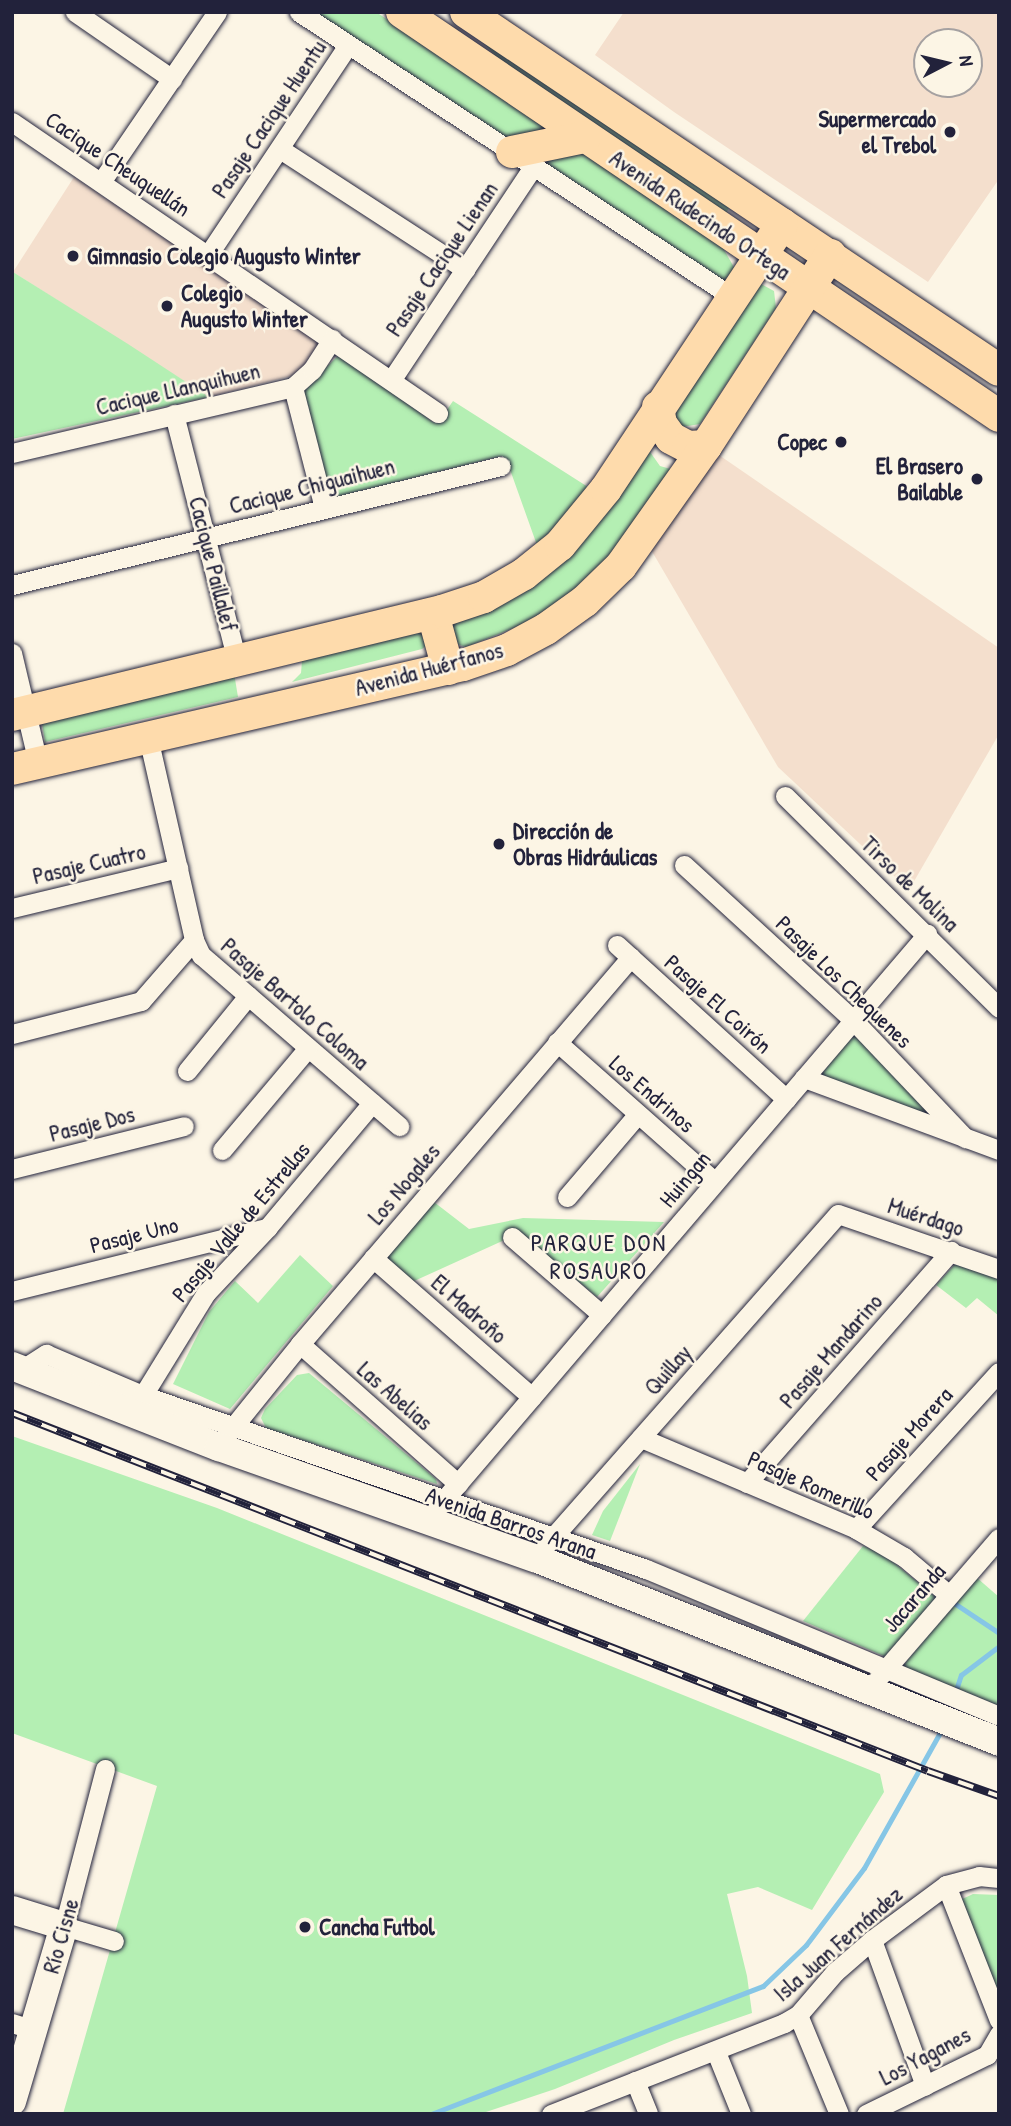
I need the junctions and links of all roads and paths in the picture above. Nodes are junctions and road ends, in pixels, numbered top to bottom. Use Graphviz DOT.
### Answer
graph roads {
  1 [pos="75,12"];
  2 [pos="217,12"];
  3 [pos="299,12"];
  4 [pos="402,12"];
  5 [pos="466,12"];
  6 [pos="348,45"];
  7 [pos="172,79"];
  8 [pos="12,122"];
  9 [pos="585,137"];
  10 [pos="280,149"];
  11 [pos="523,158"];
  12 [pos="101,182"];
  13 [pos="782,224"];
  14 [pos="208,255"];
  15 [pos="830,255"];
  16 [pos="760,256"];
  17 [pos="465,269"];
  18 [pos="807,287"];
  19 [pos="731,296"];
  20 [pos="331,339"];
  21 [pos="999,370"];
  22 [pos="392,379"];
  23 [pos="293,387"];
  24 [pos="658,407"];
  25 [pos="438,413"];
  26 [pos="174,414"];
  27 [pos="999,416"];
  28 [pos="706,446"];
  29 [pos="12,453"];
  30 [pos="501,466"];
  31 [pos="324,508"];
  32 [pos="206,537"];
  33 [pos="12,585"];
  34 [pos="433,614"];
  35 [pos="12,653"];
  36 [pos="237,662"];
  37 [pos="448,669"];
  38 [pos="19,713"];
  39 [pos="250,714"];
  40 [pos="148,737"];
  41 [pos="25,766"];
  42 [pos="785,796"];
  43 [pos="684,865"];
  44 [pos="178,868"];
  45 [pos="12,908"];
  46 [pos="927,934"];
  47 [pos="194,940"];
  48 [pos="624,951"];
  49 [pos="248,996"];
  50 [pos="999,1007"];
  51 [pos="853,1020"];
  52 [pos="12,1034"];
  53 [pos="557,1042"];
  54 [pos="308,1048"];
  55 [pos="187,1071"];
  56 [pos="804,1077"];
  57 [pos="786,1099"];
  58 [pos="372,1103"];
  59 [pos="638,1114"];
  60 [pos="184,1126"];
  61 [pos="399,1126"];
  62 [pos="965,1138"];
  63 [pos="222,1150"];
  64 [pos="999,1150"];
  65 [pos="12,1169"];
  66 [pos="715,1182"];
  67 [pos="567,1197"];
  68 [pos="838,1214"];
  69 [pos="268,1227"];
  70 [pos="512,1237"];
  71 [pos="951,1251"];
  72 [pos="373,1258"];
  73 [pos="999,1269"];
  74 [pos="12,1291"];
  75 [pos="602,1315"];
  76 [pos="300,1344"];
  77 [pos="17,1368"];
  78 [pos="999,1372"];
  79 [pos="532,1397"];
  80 [pos="138,1404"];
  81 [pos="224,1437"];
  82 [pos="641,1438"];
  83 [pos="747,1483"];
  84 [pos="458,1484"];
  85 [pos="436,1510"];
  86 [pos="856,1529"];
  87 [pos="999,1538"];
  88 [pos="544,1548"];
  89 [pos="949,1595"];
  90 [pos="876,1680"];
  91 [pos="999,1716"];
  92 [pos="999,1742"];
  93 [pos="105,1769"];
  94 [pos="999,1878"];
  95 [pos="946,1885"];
  96 [pos="12,1910"];
  97 [pos="64,1926"];
  98 [pos="872,1940"];
  99 [pos="114,1941"];
  100 [pos="798,2015"];
  101 [pos="999,2020"];
  102 [pos="23,2027"];
  103 [pos="999,2034"];
  104 [pos="716,2052"];
  105 [pos="635,2081"];
  106 [pos="925,2086"];
  107 [pos="12,2101"];
  108 [pos="552,2114"];
  109 [pos="648,2114"];
  110 [pos="741,2114"];
  111 [pos="839,2114"];
  112 [pos="866,2114"];
  1 -- 7 [label="street"];
  2 -- 7 [label="street"];
  3 -- 6 [label="street"];
  4 -- 9 [label="main road, Avenida Rudecindo Ortega"];
  5 -- 13 [label="main road, Avenida Rudecindo Ortega"];
  6 -- 10 [label="street, Pasaje Cacique Huentu"];
  6 -- 11 [label="street"];
  7 -- 12 [label="street"];
  8 -- 12 [label="street, Cacique Cheuquellán"];
  9 -- 11 [label="main road"];
  9 -- 16 [label="main road, Avenida Rudecindo Ortega"];
  10 -- 14 [label="street, Pasaje Cacique Huentu"];
  10 -- 17 [label="street"];
  11 -- 17 [label="street, Pasaje Cacique Lienan"];
  11 -- 19 [label="street"];
  12 -- 14 [label="street, Cacique Cheuquellán"];
  13 -- 15 [label="main road, Avenida Rudecindo Ortega"];
  13 -- 16 [label="main road"];
  14 -- 20 [label="street, Cacique Cheuquellán"];
  15 -- 18 [label="main road, Avenida Huérfanos"];
  15 -- 21 [label="main road, Avenida Rudecindo Ortega"];
  16 -- 18 [label="main road, Avenida Rudecindo Ortega"];
  16 -- 19 [label="main road"];
  17 -- 22 [label="street, Pasaje Cacique Lienan"];
  18 -- 27 [label="main road, Avenida Rudecindo Ortega"];
  18 -- 28 [label="main road, Avenida Huérfanos"];
  19 -- 24 [label="main road"];
  20 -- 22 [label="street, Cacique Cheuquellán"];
  20 -- 23 [label="street, Cacique Llanquihuen"];
  22 -- 25 [label="street, Cacique Cheuquellán"];
  23 -- 26 [label="street, Cacique Llanquihuen"];
  23 -- 31 [label="street"];
  24 -- 28 [label="main road"];
  24 -- 34 [label="main road"];
  26 -- 29 [label="street, Cacique Llanquihuen"];
  26 -- 32 [label="street, Cacique Paillalef"];
  28 -- 37 [label="main road, Avenida Huérfanos"];
  30 -- 31 [label="street, Cacique Chiguaihuen"];
  31 -- 32 [label="street, Cacique Chiguaihuen"];
  32 -- 33 [label="street, Cacique Chiguaihuen"];
  32 -- 36 [label="street, Cacique Paillalef"];
  34 -- 36 [label="main road"];
  34 -- 37 [label="main road"];
  35 -- 38 [label="street"];
  36 -- 38 [label="main road"];
  36 -- 39 [label="main road, Cacique Paillalef"];
  37 -- 39 [label="main road, Avenida Huérfanos"];
  38 -- 41 [label="street"];
  39 -- 40 [label="main road, Avenida Huérfanos"];
  40 -- 41 [label="main road, Avenida Huérfanos"];
  40 -- 44 [label="street, Pasaje Bartolo Coloma"];
  42 -- 46 [label="street, Tirso de Molina"];
  43 -- 51 [label="street, Pasaje Los Chequenes"];
  44 -- 45 [label="street, Pasaje Cuatro"];
  44 -- 47 [label="street, Pasaje Bartolo Coloma"];
  46 -- 50 [label="street, Tirso de Molina"];
  46 -- 51 [label="street, Huingan"];
  47 -- 49 [label="street, Pasaje Bartolo Coloma"];
  47 -- 52 [label="street"];
  48 -- 53 [label="street, Los Nogales"];
  48 -- 57 [label="street, Pasaje El Coirón"];
  49 -- 54 [label="street, Pasaje Bartolo Coloma"];
  49 -- 55 [label="street"];
  51 -- 56 [label="street, Huingan"];
  51 -- 62 [label="street, Pasaje Los Chequenes"];
  53 -- 59 [label="street, Los Endrinos"];
  53 -- 72 [label="street, Los Nogales"];
  54 -- 58 [label="street, Pasaje Bartolo Coloma"];
  54 -- 63 [label="street"];
  56 -- 57 [label="street, Huingan"];
  56 -- 62 [label="street"];
  57 -- 66 [label="street, Huingan"];
  58 -- 61 [label="street, Pasaje Bartolo Coloma"];
  58 -- 69 [label="street, Pasaje Valle de Estrellas"];
  59 -- 66 [label="street, Los Endrinos"];
  59 -- 67 [label="street"];
  60 -- 65 [label="street, Pasaje Dos"];
  62 -- 64 [label="street"];
  66 -- 75 [label="street, Huingan"];
  68 -- 71 [label="street, Muérdago"];
  68 -- 82 [label="street, Quillay"];
  69 -- 74 [label="street, Pasaje Uno"];
  69 -- 80 [label="street, Pasaje Valle de Estrellas"];
  70 -- 75 [label="street"];
  71 -- 73 [label="street, Muérdago"];
  71 -- 83 [label="street, Pasaje Mandarino"];
  72 -- 76 [label="street, Los Nogales"];
  72 -- 79 [label="street, El Madroño"];
  75 -- 79 [label="street, Huingan"];
  76 -- 81 [label="street, Los Nogales"];
  76 -- 84 [label="street, Las Abelias"];
  77 -- 80 [label="main road, Avenida Barros Arana"];
  78 -- 86 [label="street, Pasaje Morera"];
  79 -- 84 [label="street, Huingan"];
  80 -- 81 [label="main road, Avenida Barros Arana"];
  81 -- 85 [label="main road, Avenida Barros Arana"];
  82 -- 83 [label="street, Pasaje Romerillo"];
  82 -- 88 [label="street, Quillay"];
  83 -- 86 [label="street, Pasaje Romerillo"];
  84 -- 85 [label="street, Huingan"];
  85 -- 88 [label="main road, Avenida Barros Arana"];
  86 -- 89 [label="street, Pasaje Romerillo"];
  87 -- 89 [label="street, Jacaranda"];
  88 -- 90 [label="main road, Avenida Barros Arana"];
  89 -- 90 [label="street, Jacaranda"];
  90 -- 91 [label="street, Avenida Barros Arana"];
  90 -- 92 [label="main road, Avenida Barros Arana"];
  93 -- 97 [label="street, Río Cisne"];
  94 -- 95 [label="street, Isla Juan Fernández"];
  95 -- 98 [label="street, Isla Juan Fernández"];
  95 -- 101 [label="street"];
  96 -- 97 [label="main road"];
  97 -- 99 [label="street"];
  97 -- 102 [label="main road, Río Cisne"];
  98 -- 100 [label="street, Isla Juan Fernández"];
  98 -- 106 [label="street"];
  100 -- 104 [label="street, Isla Juan Fernández"];
  100 -- 111 [label="street"];
  102 -- 107 [label="main road, Río Cisne"];
  103 -- 106 [label="street, Los Yaganes"];
  104 -- 105 [label="street, Isla Juan Fernández"];
  104 -- 110 [label="street"];
  105 -- 108 [label="street, Isla Juan Fernández"];
  105 -- 109 [label="street"];
  106 -- 112 [label="street, Los Yaganes"];
}
